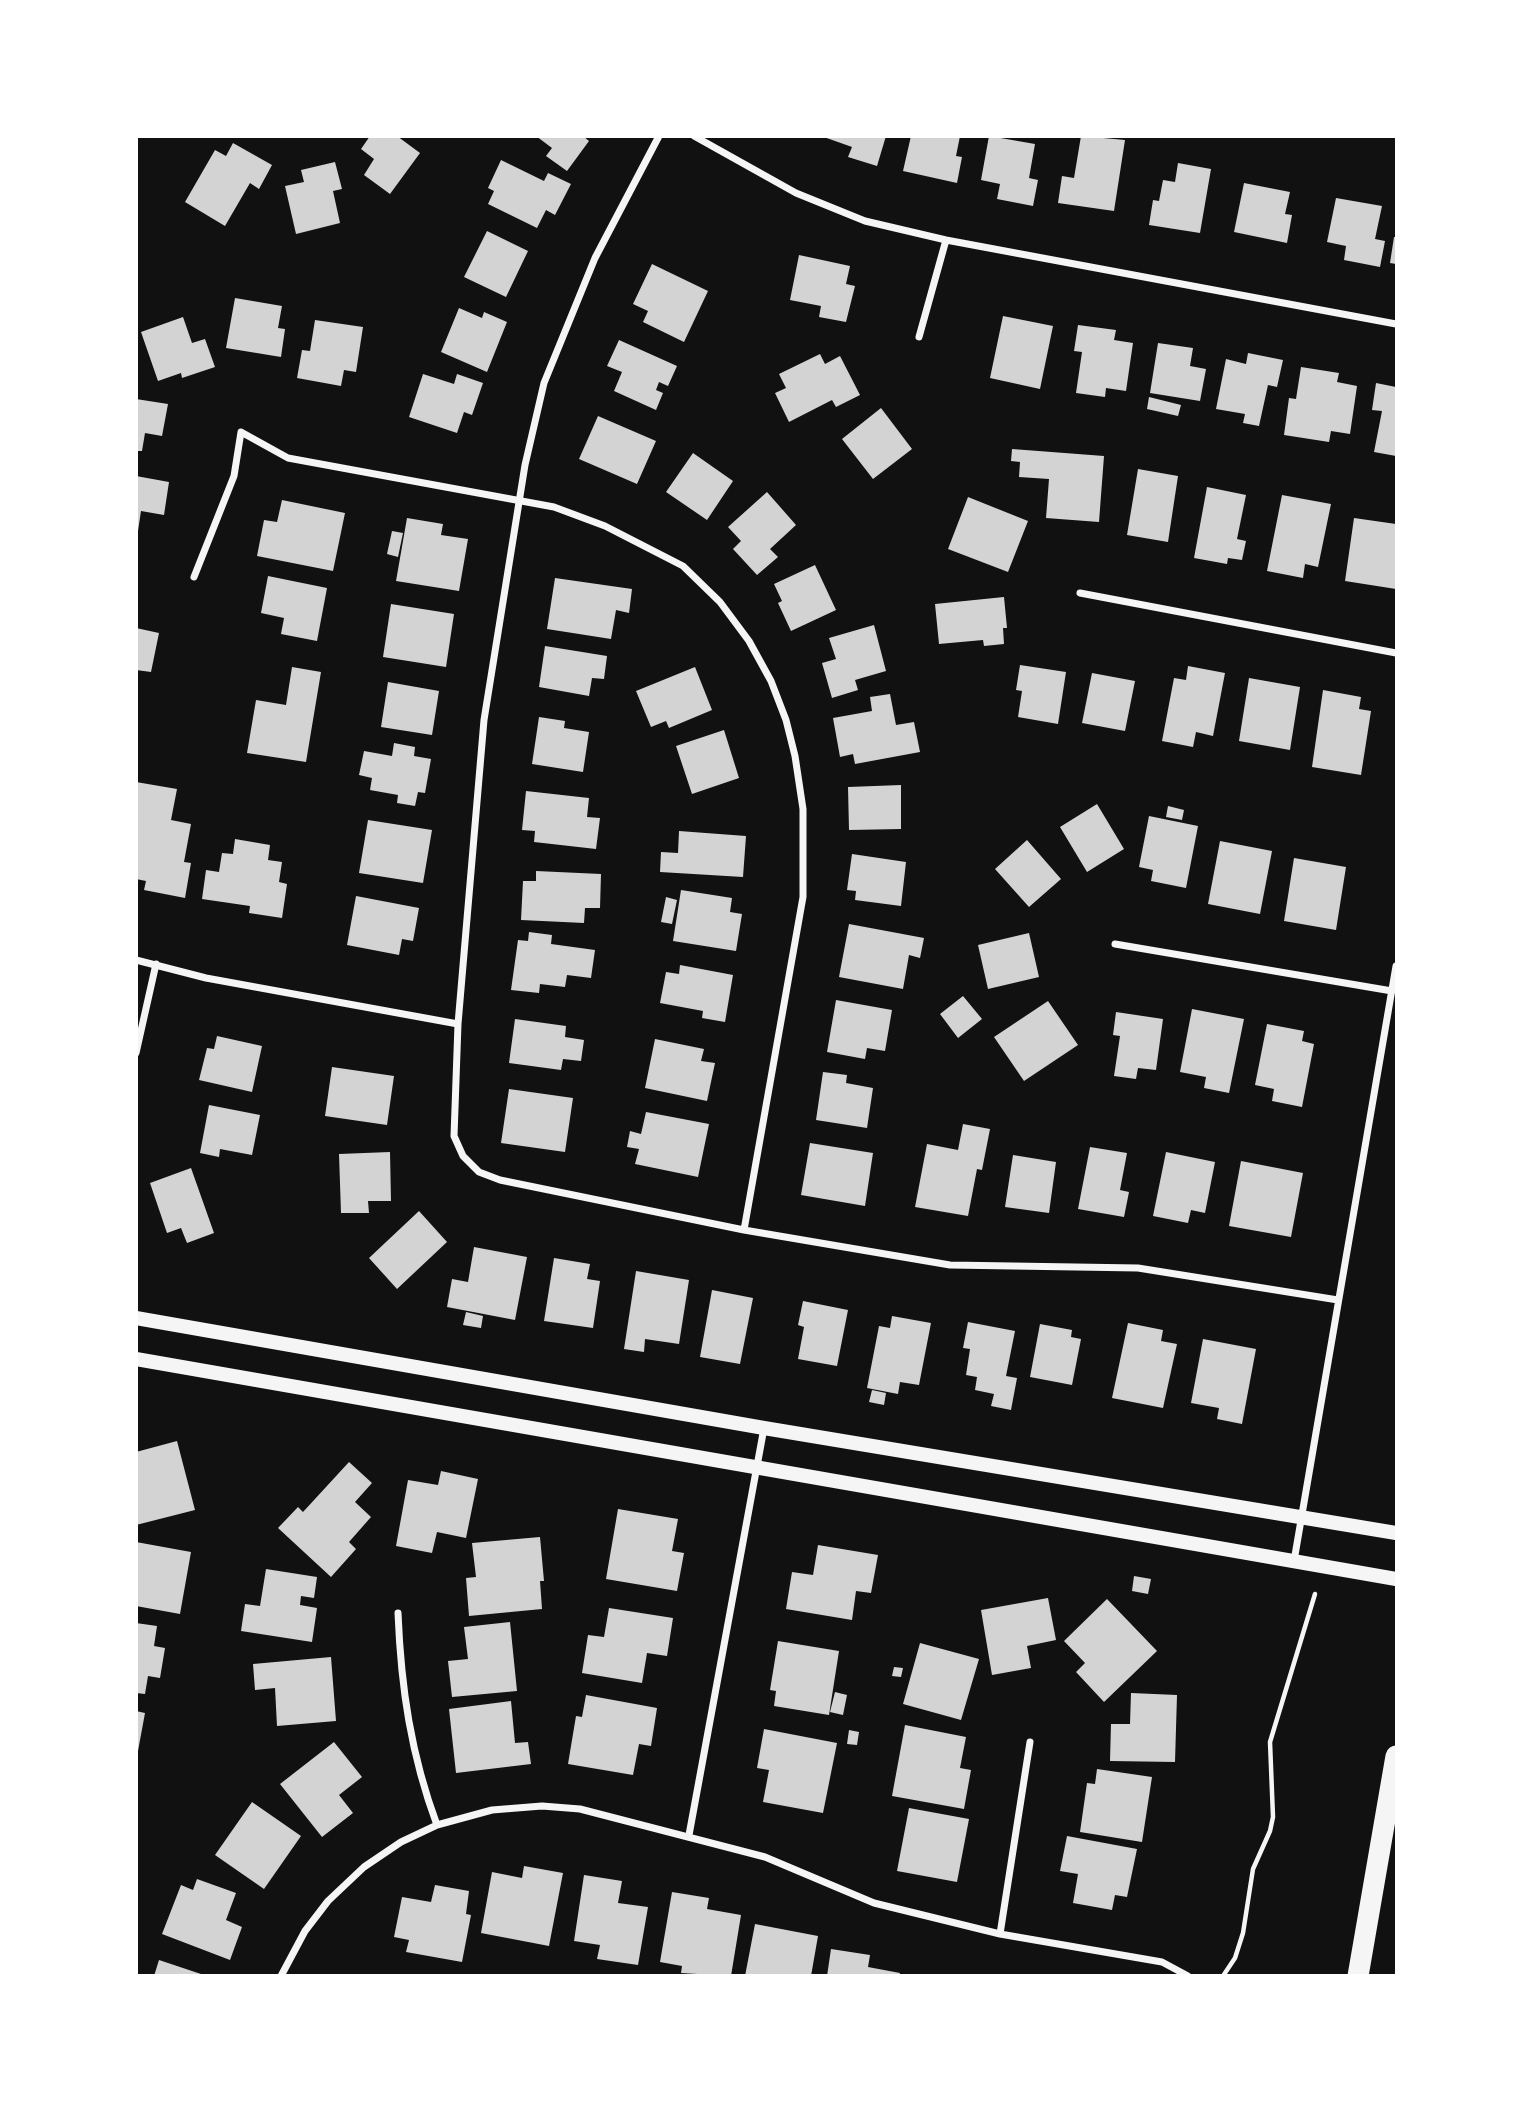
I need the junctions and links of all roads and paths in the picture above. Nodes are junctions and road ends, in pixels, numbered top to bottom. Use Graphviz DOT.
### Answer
graph roads {
  1 [pos="659,136"];
  2 [pos="694,136"];
  3 [pos="946,240"];
  4 [pos="1396,324"];
  5 [pos="919,337"];
  6 [pos="521,500"];
  7 [pos="194,577"];
  8 [pos="1080,593"];
  9 [pos="1396,653"];
  10 [pos="1115,944"];
  11 [pos="136,960"];
  12 [pos="156,964"];
  13 [pos="1396,966"];
  14 [pos="1392,991"];
  15 [pos="458,1024"];
  16 [pos="136,1053"];
  17 [pos="744,1230"];
  18 [pos="1338,1300"];
  19 [pos="136,1318"];
  20 [pos="136,1359"];
  21 [pos="764,1428"];
  22 [pos="757,1466"];
  23 [pos="1301,1519"];
  24 [pos="1396,1533"];
  25 [pos="1294,1562"];
  26 [pos="1396,1579"];
  27 [pos="1315,1594"];
  28 [pos="398,1613"];
  29 [pos="1030,1742"];
  30 [pos="1396,1756"];
  31 [pos="437,1825"];
  32 [pos="689,1835"];
  33 [pos="1000,1934"];
  34 [pos="281,1976"];
  35 [pos="1188,1976"];
  36 [pos="1223,1976"];
  37 [pos="1358,1976"];
  1 -- 6 [label="street"];
  2 -- 3 [label="street"];
  3 -- 4 [label="street"];
  3 -- 5 [label="street"];
  6 -- 7 [label="street"];
  6 -- 15 [label="street"];
  6 -- 17 [label="street"];
  8 -- 9 [label="street"];
  10 -- 14 [label="street"];
  11 -- 12 [label="street"];
  12 -- 15 [label="street"];
  12 -- 16 [label="street"];
  13 -- 14 [label="street"];
  14 -- 18 [label="street"];
  15 -- 17 [label="street"];
  17 -- 18 [label="street"];
  18 -- 23 [label="street"];
  19 -- 21 [label="main road"];
  20 -- 22 [label="main road"];
  21 -- 22 [label="street"];
  21 -- 23 [label="main road"];
  22 -- 25 [label="main road"];
  22 -- 32 [label="street"];
  23 -- 24 [label="main road"];
  23 -- 25 [label="street"];
  25 -- 26 [label="main road"];
  27 -- 36 [label="path"];
  28 -- 31 [label="street"];
  29 -- 33 [label="street"];
  30 -- 37 [label="highway"];
  31 -- 32 [label="street"];
  31 -- 34 [label="street"];
  32 -- 33 [label="street"];
  33 -- 35 [label="street"];
}
